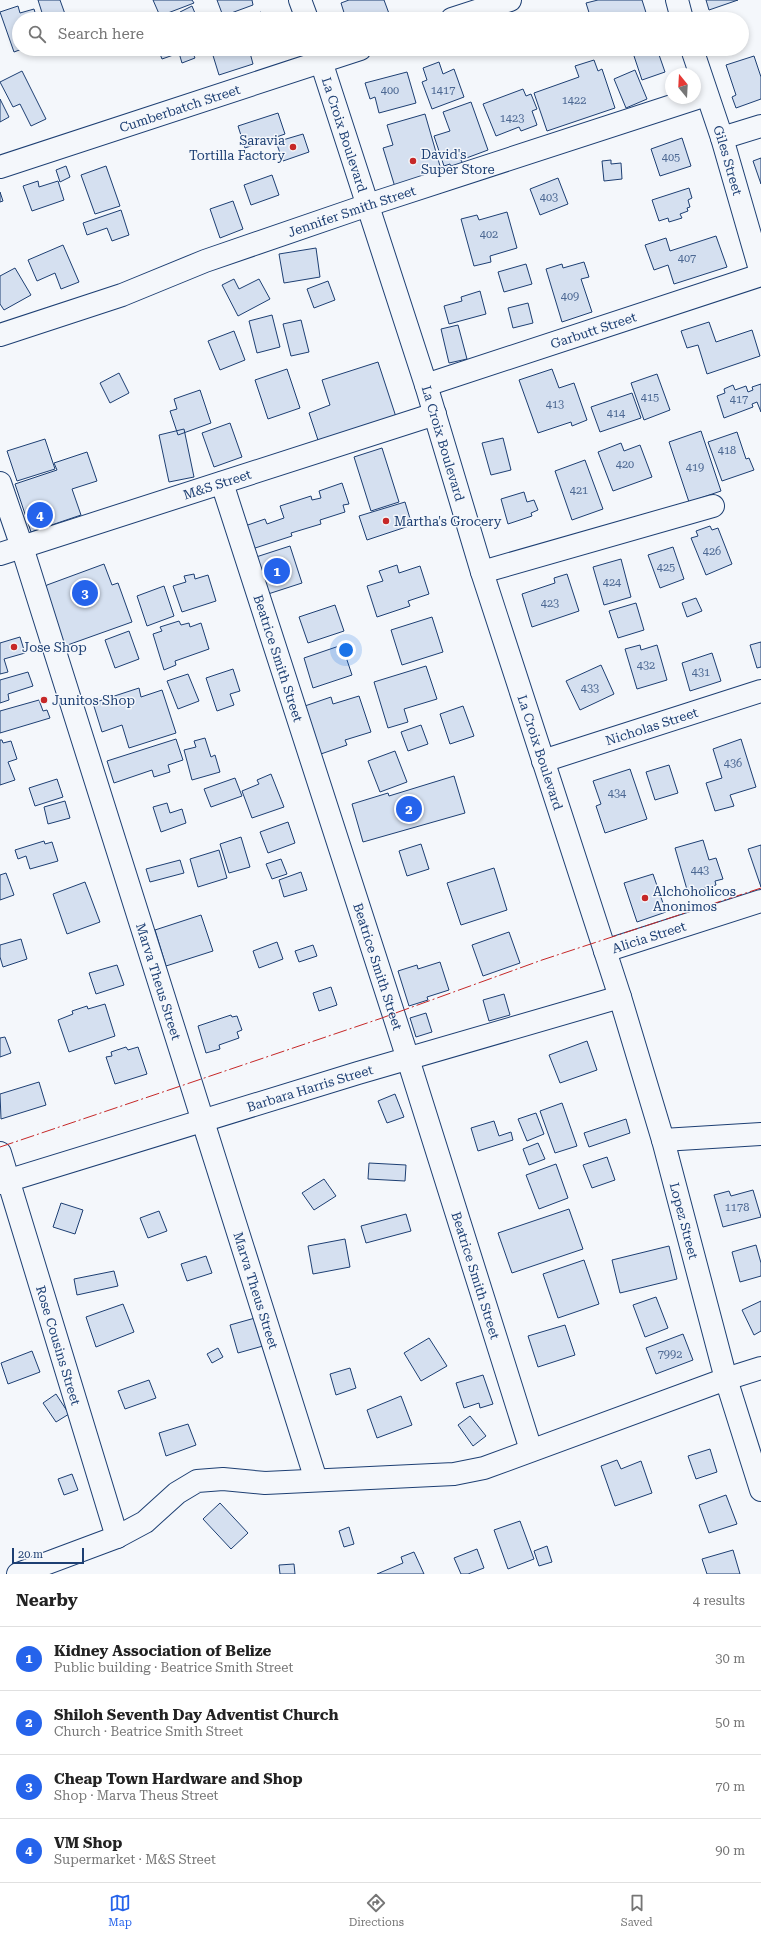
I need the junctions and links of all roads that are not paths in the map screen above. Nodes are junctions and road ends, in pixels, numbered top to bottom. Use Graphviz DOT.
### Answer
graph roads {
  1 [pos="300,0"];
  2 [pos="510,0"];
  3 [pos="676,0"];
  4 [pos="304,12"];
  5 [pos="473,12"];
  6 [pos="680,12"];
  7 [pos="316,56"];
  8 [pos="319,56"];
  9 [pos="694,56"];
  10 [pos="706,95"];
  11 [pos="761,126"];
  12 [pos="722,138"];
  13 [pos="0,167"];
  14 [pos="368,205"];
  15 [pos="761,274"];
  16 [pos="0,335"];
  17 [pos="426,385"];
  18 [pos="435,414"];
  19 [pos="0,483"];
  20 [pos="222,483"];
  21 [pos="713,506"];
  22 [pos="22,547"];
  23 [pos="0,554"];
  24 [pos="482,572"];
  25 [pos="761,690"];
  26 [pos="543,761"];
  27 [pos="761,902"];
  28 [pos="605,951"];
  29 [pos="620,997"];
  30 [pos="408,1059"];
  31 [pos="202,1120"];
  32 [pos="761,1134"];
  33 [pos="663,1140"];
  34 [pos="0,1153"];
  35 [pos="4,1181"];
  36 [pos="761,1368"];
  37 [pos="726,1379"];
  38 [pos="531,1450"];
  39 [pos="316,1480"];
  40 [pos="761,1490"];
  41 [pos="117,1537"];
  42 [pos="18,1574"];
  1 -- 4 [label="street"];
  2 -- 5 [label="street"];
  3 -- 6 [label="street"];
  7 -- 13 [label="street, Cumberbatch Street"];
  8 -- 14 [label="street, La Croix Boulevard"];
  9 -- 10 [label="street, Giles Street"];
  10 -- 12 [label="street, Giles Street"];
  10 -- 14 [label="street, Jennifer Smith Street"];
  11 -- 12 [label="street"];
  12 -- 15 [label="street, Giles Street"];
  14 -- 16 [label="street, Jennifer Smith Street"];
  14 -- 17 [label="street, La Croix Boulevard"];
  15 -- 17 [label="street, Garbutt Street"];
  17 -- 18 [label="street, La Croix Boulevard"];
  18 -- 20 [label="street, M&S Street"];
  18 -- 24 [label="street, La Croix Boulevard"];
  19 -- 22 [label="street, Marva Theus Street"];
  20 -- 22 [label="street, M&S Street"];
  20 -- 30 [label="street, Beatrice Smith Street"];
  21 -- 24 [label="street"];
  22 -- 23 [label="street, M&S Street"];
  22 -- 31 [label="street, Marva Theus Street"];
  24 -- 26 [label="street, La Croix Boulevard"];
  25 -- 26 [label="street, Nicholas Street"];
  26 -- 28 [label="street, La Croix Boulevard"];
  27 -- 28 [label="street, Alicia Street"];
  28 -- 29 [label="street, Lopez Street"];
  29 -- 30 [label="street, Barbara Harris Street"];
  29 -- 33 [label="street, Lopez Street"];
  30 -- 31 [label="street, Barbara Harris Street"];
  30 -- 38 [label="street, Beatrice Smith Street"];
  31 -- 35 [label="street, Barbara Harris Street"];
  31 -- 39 [label="street, Marva Theus Street"];
  32 -- 33 [label="street"];
  33 -- 37 [label="street, Lopez Street"];
  34 -- 35 [label="street, Rose Cousins Street"];
  35 -- 41 [label="street, Rose Cousins Street"];
  36 -- 37 [label="street"];
  37 -- 38 [label="street"];
  37 -- 40 [label="street, Lopez Street"];
  38 -- 39 [label="street"];
  39 -- 41 [label="street"];
  41 -- 42 [label="street"];
}
